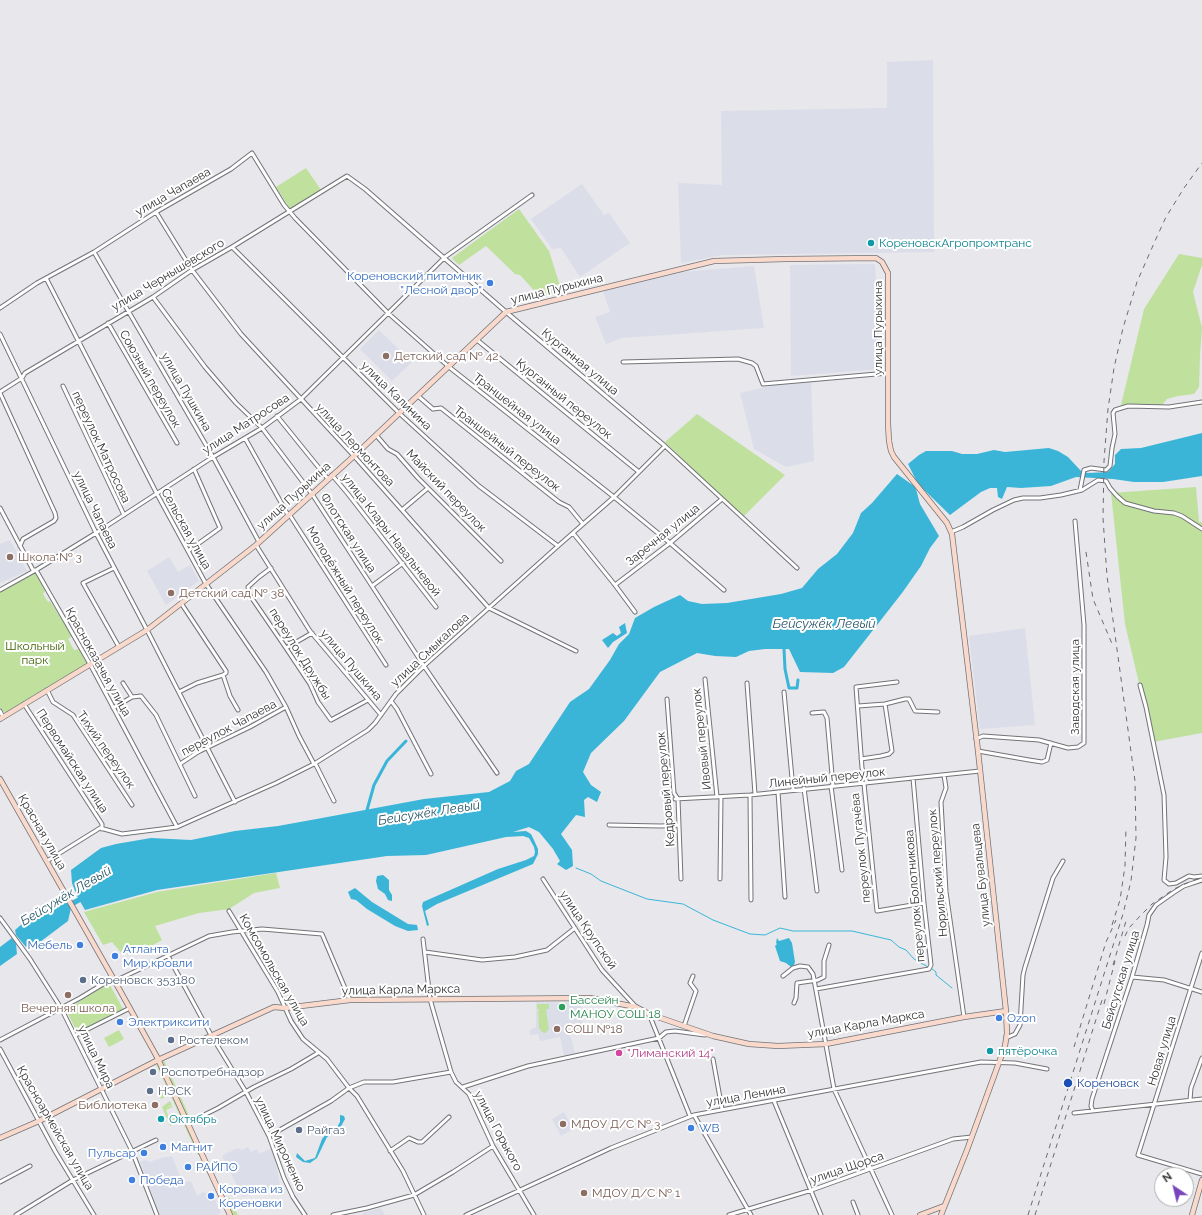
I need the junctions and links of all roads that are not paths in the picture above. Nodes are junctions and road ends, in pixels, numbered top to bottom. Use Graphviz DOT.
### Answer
graph roads {
  1 [pos="252,153"];
  2 [pos="348,176"];
  3 [pos="532,195"];
  4 [pos="290,211"];
  5 [pos="156,212"];
  6 [pos="232,247"];
  7 [pos="94,252"];
  8 [pos="445,258"];
  9 [pos="192,270"];
  10 [pos="46,278"];
  11 [pos="153,297"];
  12 [pos="0,308"];
  13 [pos="129,310"];
  14 [pos="506,312"];
  15 [pos="388,313"];
  16 [pos="108,323"];
  17 [pos="0,334"];
  18 [pos="477,340"];
  19 [pos="78,341"];
  20 [pos="343,358"];
  21 [pos="623,362"];
  22 [pos="449,367"];
  23 [pos="888,373"];
  24 [pos="22,378"];
  25 [pos="63,386"];
  26 [pos="0,392"];
  27 [pos="418,396"];
  28 [pos="300,399"];
  29 [pos="1202,402"];
  30 [pos="399,413"];
  31 [pos="277,416"];
  32 [pos="262,428"];
  33 [pos="376,435"];
  34 [pos="245,438"];
  35 [pos="177,443"];
  36 [pos="665,446"];
  37 [pos="354,456"];
  38 [pos="213,457"];
  39 [pos="194,469"];
  40 [pos="639,472"];
  41 [pos="332,475"];
  42 [pos="328,479"];
  43 [pos="428,488"];
  44 [pos="1080,490"];
  45 [pos="157,494"];
  46 [pos="312,494"];
  47 [pos="614,497"];
  48 [pos="722,499"];
  49 [pos="0,508"];
  50 [pos="402,510"];
  51 [pos="289,514"];
  52 [pos="124,515"];
  53 [pos="1074,521"];
  54 [pos="947,523"];
  55 [pos="583,524"];
  56 [pos="1202,529"];
  57 [pos="951,532"];
  58 [pos="573,533"];
  59 [pos="96,534"];
  60 [pos="258,543"];
  61 [pos="670,543"];
  62 [pos="20,546"];
  63 [pos="558,546"];
  64 [pos="188,551"];
  65 [pos="501,561"];
  66 [pos="403,563"];
  67 [pos="114,568"];
  68 [pos="271,568"];
  69 [pos="797,568"];
  70 [pos="36,570"];
  71 [pos="206,584"];
  72 [pos="615,585"];
  73 [pos="372,586"];
  74 [pos="0,590"];
  75 [pos="724,590"];
  76 [pos="181,603"];
  77 [pos="436,607"];
  78 [pos="489,608"];
  79 [pos="635,612"];
  80 [pos="147,630"];
  81 [pos="312,633"];
  82 [pos="119,647"];
  83 [pos="286,648"];
  84 [pos="576,651"];
  85 [pos="90,664"];
  86 [pos="386,665"];
  87 [pos="424,666"];
  88 [pos="223,675"];
  89 [pos="705,679"];
  90 [pos="123,682"];
  91 [pos="897,682"];
  92 [pos="747,683"];
  93 [pos="1140,685"];
  94 [pos="47,690"];
  95 [pos="179,692"];
  96 [pos="784,692"];
  97 [pos="132,697"];
  98 [pos="667,699"];
  99 [pos="368,700"];
  100 [pos="391,701"];
  101 [pos="24,704"];
  102 [pos="885,704"];
  103 [pos="858,706"];
  104 [pos="286,707"];
  105 [pos="113,708"];
  106 [pos="238,710"];
  107 [pos="0,711"];
  108 [pos="938,712"];
  109 [pos="812,713"];
  110 [pos="381,715"];
  111 [pos="1,718"];
  112 [pos="976,739"];
  113 [pos="1051,744"];
  114 [pos="207,748"];
  115 [pos="978,751"];
  116 [pos="861,759"];
  117 [pos="180,764"];
  118 [pos="314,764"];
  119 [pos="980,771"];
  120 [pos="497,773"];
  121 [pos="431,774"];
  122 [pos="944,775"];
  123 [pos="913,778"];
  124 [pos="0,779"];
  125 [pos="865,783"];
  126 [pos="2,786"];
  127 [pos="832,786"];
  128 [pos="804,788"];
  129 [pos="793,789"];
  130 [pos="778,792"];
  131 [pos="755,794"];
  132 [pos="750,795"];
  133 [pos="195,796"];
  134 [pos="719,797"];
  135 [pos="676,799"];
  136 [pos="235,802"];
  137 [pos="334,802"];
  138 [pos="132,804"];
  139 [pos="679,824"];
  140 [pos="609,825"];
  141 [pos="177,827"];
  142 [pos="102,828"];
  143 [pos="47,861"];
  144 [pos="1063,861"];
  145 [pos="842,870"];
  146 [pos="1202,876"];
  147 [pos="681,878"];
  148 [pos="543,879"];
  149 [pos="720,879"];
  150 [pos="1202,880"];
  151 [pos="817,891"];
  152 [pos="785,897"];
  153 [pos="751,900"];
  154 [pos="924,903"];
  155 [pos="229,911"];
  156 [pos="0,918"];
  157 [pos="575,928"];
  158 [pos="242,931"];
  159 [pos="423,939"];
  160 [pos="829,945"];
  161 [pos="425,952"];
  162 [pos="1202,953"];
  163 [pos="168,956"];
  164 [pos="693,976"];
  165 [pos="783,976"];
  166 [pos="1132,977"];
  167 [pos="114,979"];
  168 [pos="815,980"];
  169 [pos="816,988"];
  170 [pos="1191,988"];
  171 [pos="1202,992"];
  172 [pos="350,1000"];
  173 [pos="430,1000"];
  174 [pos="794,1004"];
  175 [pos="636,1007"];
  176 [pos="61,1008"];
  177 [pos="130,1008"];
  178 [pos="285,1008"];
  179 [pos="1006,1011"];
  180 [pos="648,1014"];
  181 [pos="964,1017"];
  182 [pos="684,1026"];
  183 [pos="76,1035"];
  184 [pos="211,1035"];
  185 [pos="713,1036"];
  186 [pos="659,1038"];
  187 [pos="1006,1038"];
  188 [pos="0,1040"];
  189 [pos="826,1044"];
  190 [pos="0,1049"];
  191 [pos="318,1053"];
  192 [pos="1202,1058"];
  193 [pos="158,1060"];
  194 [pos="713,1060"];
  195 [pos="999,1062"];
  196 [pos="1047,1069"];
  197 [pos="451,1072"];
  198 [pos="463,1087"];
  199 [pos="349,1088"];
  200 [pos="101,1089"];
  201 [pos="834,1090"];
  202 [pos="246,1092"];
  203 [pos="1190,1100"];
  204 [pos="1202,1100"];
  205 [pos="774,1101"];
  206 [pos="1155,1104"];
  207 [pos="722,1109"];
  208 [pos="1093,1111"];
  209 [pos="1074,1113"];
  210 [pos="692,1116"];
  211 [pos="449,1117"];
  212 [pos="40,1121"];
  213 [pos="188,1123"];
  214 [pos="269,1136"];
  215 [pos="972,1137"];
  216 [pos="0,1138"];
  217 [pos="156,1140"];
  218 [pos="494,1146"];
  219 [pos="132,1151"];
  220 [pos="390,1151"];
  221 [pos="30,1166"];
  222 [pos="872,1169"];
  223 [pos="1202,1174"];
  224 [pos="73,1180"];
  225 [pos="1202,1180"];
  226 [pos="0,1182"];
  227 [pos="520,1190"];
  228 [pos="812,1190"];
  229 [pos="414,1195"];
  230 [pos="853,1202"];
  231 [pos="944,1206"];
  232 [pos="748,1209"];
  233 [pos="16,1215"];
  234 [pos="94,1215"];
  235 [pos="158,1215"];
  236 [pos="230,1215"];
  237 [pos="304,1215"];
  238 [pos="333,1215"];
  239 [pos="424,1215"];
  240 [pos="466,1215"];
  241 [pos="534,1215"];
  242 [pos="729,1215"];
  243 [pos="751,1215"];
  244 [pos="821,1215"];
  245 [pos="858,1215"];
  246 [pos="892,1215"];
  247 [pos="920,1215"];
  248 [pos="941,1215"];
  249 [pos="1192,1215"];
  1 -- 4 [label="street, Траншейная улица"];
  1 -- 5 [label="street, улица Чапаева"];
  2 -- 4 [label="street, улица Чернышевского"];
  2 -- 8 [label="street, Курганная улица"];
  3 -- 8 [label="street, улица Матросова"];
  4 -- 6 [label="street, улица Чернышевского"];
  4 -- 15 [label="street, Траншейная улица"];
  5 -- 7 [label="street, улица Чапаева"];
  5 -- 9 [label="street, улица Лермонтова"];
  6 -- 9 [label="street, улица Чернышевского"];
  6 -- 20 [label="street, улица Калинина"];
  7 -- 10 [label="street, улица Чапаева"];
  7 -- 13 [label="street, улица Пушкина"];
  8 -- 14 [label="street, Курганная улица"];
  8 -- 15 [label="street, улица Матросова"];
  9 -- 11 [label="street, улица Чернышевского"];
  9 -- 28 [label="street, улица Лермонтова"];
  10 -- 12 [label="street, улица Чапаева"];
  10 -- 19 [label="street, Сельская улица"];
  11 -- 13 [label="street, улица Чернышевского"];
  11 -- 32 [label="street, Флотская улица"];
  13 -- 16 [label="street, улица Чернышевского"];
  13 -- 38 [label="street, улица Пушкина"];
  14 -- 18 [label="street, улица Пурыхина"];
  14 -- 23 [label="street, улица Пурыхина"];
  14 -- 36 [label="street, Курганная улица"];
  15 -- 20 [label="street, улица Матросова"];
  15 -- 22 [label="street, Траншейная улица"];
  16 -- 19 [label="street, улица Чернышевского"];
  16 -- 35 [label="street, Союзный переулок"];
  17 -- 24 [label="street, улица Чапаева"];
  18 -- 22 [label="street, улица Пурыхина"];
  18 -- 40 [label="street, Курганный переулок"];
  19 -- 24 [label="street, улица Чернышевского"];
  19 -- 45 [label="street, Сельская улица"];
  20 -- 28 [label="street, улица Матросова"];
  20 -- 30 [label="street, улица Калинина"];
  21 -- 23 [label="street"];
  22 -- 27 [label="street, улица Пурыхина"];
  22 -- 47 [label="street, Траншейная улица"];
  23 -- 54 [label="street, улица Пурыхина"];
  24 -- 26 [label="street, улица Чернышевского"];
  24 -- 59 [label="street, улица Чапаева"];
  25 -- 52 [label="street, переулок Матросова"];
  26 -- 62 [label="street"];
  27 -- 30 [label="street, улица Пурыхина"];
  27 -- 55 [label="street, Траншейный переулок"];
  28 -- 31 [label="street, улица Матросова"];
  28 -- 37 [label="street, улица Лермонтова"];
  29 -- 44 [label="street"];
  30 -- 33 [label="street, улица Пурыхина"];
  30 -- 63 [label="street, улица Калинина"];
  31 -- 32 [label="street, улица Матросова"];
  31 -- 42 [label="street, улица Клары Навальневой"];
  32 -- 34 [label="street, улица Матросова"];
  32 -- 46 [label="street, Флотская улица"];
  33 -- 37 [label="street, улица Пурыхина"];
  33 -- 43 [label="street, Майский переулок"];
  34 -- 38 [label="street, улица Матросова"];
  34 -- 51 [label="street, Молодёжный переулок"];
  36 -- 40 [label="street, улица Смыкалова"];
  36 -- 48 [label="street, Курганная улица"];
  37 -- 41 [label="street, улица Пурыхина"];
  37 -- 50 [label="street, улица Лермонтова"];
  38 -- 39 [label="street, улица Матросова"];
  38 -- 60 [label="street, улица Пушкина"];
  39 -- 45 [label="street, улица Матросова"];
  39 -- 64 [label="street"];
  40 -- 47 [label="street, улица Смыкалова"];
  41 -- 42 [label="street, улица Пурыхина"];
  41 -- 66 [label="street, улица Клары Навальневой"];
  42 -- 46 [label="street, улица Пурыхина"];
  43 -- 50 [label="street"];
  43 -- 65 [label="street, Майский переулок"];
  44 -- 56 [label="street"];
  44 -- 57 [label="street"];
  45 -- 52 [label="street, улица Матросова"];
  45 -- 64 [label="street, Сельская улица"];
  46 -- 51 [label="street, улица Пурыхина"];
  46 -- 73 [label="street, Флотская улица"];
  47 -- 55 [label="street, улица Смыкалова"];
  47 -- 61 [label="street, Траншейная улица"];
  48 -- 61 [label="street, Заречная улица"];
  48 -- 69 [label="street, Курганная улица"];
  49 -- 62 [label="street, Красноказачья улица"];
  50 -- 78 [label="street, улица Лермонтова"];
  51 -- 60 [label="street, улица Пурыхина"];
  51 -- 86 [label="street, Молодёжный переулок"];
  52 -- 59 [label="street, улица Матросова"];
  53 -- 113 [label="street, Заводская улица"];
  54 -- 57 [label="street, улица Бувальцева"];
  55 -- 58 [label="street, улица Смыкалова"];
  57 -- 112 [label="street, улица Бувальцева"];
  58 -- 63 [label="street, улица Смыкалова"];
  58 -- 72 [label="street"];
  59 -- 67 [label="street, улица Чапаева"];
  59 -- 70 [label="street, улица Матросова"];
  60 -- 68 [label="street, улица Пушкина"];
  60 -- 71 [label="street, улица Пурыхина"];
  61 -- 72 [label="street, Заречная улица"];
  61 -- 75 [label="street, Траншейная улица"];
  62 -- 70 [label="street, Красноказачья улица"];
  63 -- 78 [label="street, улица Смыкалова"];
  64 -- 71 [label="street, Сельская улица"];
  66 -- 73 [label="street"];
  66 -- 77 [label="street, улица Клары Навальневой"];
  67 -- 80 [label="street, улица Чапаева"];
  67 -- 82 [label="street"];
  68 -- 81 [label="street, улица Пушкина"];
  68 -- 83 [label="street, переулок Дружбы"];
  70 -- 74 [label="street, улица Матросова"];
  70 -- 85 [label="street, Красноказачья улица"];
  71 -- 76 [label="street, улица Пурыхина"];
  71 -- 104 [label="street, Сельская улица"];
  72 -- 79 [label="street"];
  73 -- 87 [label="street, Флотская улица"];
  76 -- 80 [label="street, улица Пурыхина"];
  76 -- 88 [label="street"];
  78 -- 84 [label="street, улица Лермонтова"];
  78 -- 87 [label="street, улица Смыкалова"];
  80 -- 82 [label="street, улица Пурыхина"];
  80 -- 95 [label="street, улица Чапаева"];
  81 -- 83 [label="street"];
  81 -- 99 [label="street, улица Пушкина"];
  82 -- 85 [label="street, улица Пурыхина"];
  83 -- 99 [label="street, переулок Дружбы"];
  85 -- 94 [label="street, улица Пурыхина"];
  85 -- 105 [label="street, Красноказачья улица"];
  87 -- 100 [label="street, улица Смыкалова"];
  87 -- 120 [label="street, Флотская улица"];
  88 -- 95 [label="street"];
  88 -- 106 [label="street"];
  89 -- 134 [label="street, Ивовый переулок"];
  90 -- 97 [label="street"];
  91 -- 103 [label="street"];
  92 -- 131 [label="street"];
  93 -- 146 [label="street"];
  94 -- 101 [label="street, улица Пурыхина"];
  94 -- 138 [label="street, Тихий переулок"];
  95 -- 114 [label="street, улица Чапаева"];
  96 -- 129 [label="street"];
  97 -- 105 [label="street"];
  97 -- 117 [label="street"];
  98 -- 135 [label="street, Кедровый переулок"];
  99 -- 110 [label="street, улица Пушкина"];
  100 -- 110 [label="street, улица Смыкалова"];
  100 -- 121 [label="street, улица Пушкина"];
  101 -- 111 [label="street, улица Пурыхина"];
  101 -- 142 [label="street, Первомайская улица"];
  102 -- 103 [label="street"];
  102 -- 108 [label="street"];
  102 -- 116 [label="street"];
  103 -- 116 [label="street"];
  104 -- 114 [label="street, переулок Чапаева"];
  104 -- 118 [label="street, Сельская улица"];
  105 -- 141 [label="street, Красноказачья улица"];
  107 -- 111 [label="street"];
  109 -- 127 [label="street"];
  110 -- 118 [label="street, улица Смыкалова"];
  112 -- 113 [label="street, Заводская улица"];
  112 -- 115 [label="street, улица Бувальцева"];
  113 -- 115 [label="street"];
  114 -- 117 [label="street, переулок Чапаева"];
  114 -- 136 [label="street, улица Чапаева"];
  115 -- 119 [label="street, улица Бувальцева"];
  116 -- 125 [label="street"];
  117 -- 133 [label="street"];
  118 -- 136 [label="street, улица Смыкалова"];
  118 -- 137 [label="street, Сельская улица"];
  119 -- 122 [label="street, Линейный переулок"];
  119 -- 179 [label="street, улица Бувальцева"];
  122 -- 123 [label="street, Линейный переулок"];
  122 -- 181 [label="street, Норильский переулок"];
  123 -- 125 [label="street, Линейный переулок"];
  123 -- 154 [label="street, переулок Болотникова"];
  124 -- 126 [label="street, Красная улица"];
  125 -- 127 [label="street, Линейный переулок"];
  125 -- 154 [label="street, переулок Пугачёва"];
  126 -- 143 [label="street, Красная улица"];
  127 -- 128 [label="street, Линейный переулок"];
  127 -- 145 [label="street"];
  128 -- 129 [label="street, Линейный переулок"];
  128 -- 151 [label="street"];
  129 -- 130 [label="street, Линейный переулок"];
  130 -- 131 [label="street, Линейный переулок"];
  130 -- 152 [label="street"];
  131 -- 132 [label="street, Линейный переулок"];
  132 -- 134 [label="street, Линейный переулок"];
  132 -- 153 [label="street"];
  134 -- 135 [label="street, Линейный переулок"];
  134 -- 149 [label="street, Ивовый переулок"];
  135 -- 139 [label="street, Кедровый переулок"];
  136 -- 141 [label="street, улица Смыкалова"];
  139 -- 140 [label="street"];
  139 -- 147 [label="street, Кедровый переулок"];
  141 -- 142 [label="street, улица Смыкалова"];
  142 -- 143 [label="street"];
  143 -- 167 [label="street, Красная улица"];
  144 -- 187 [label="street"];
  148 -- 157 [label="street, улица Крупской"];
  150 -- 166 [label="street, Бейсугская улица"];
  154 -- 169 [label="street, переулок Болотникова"];
  155 -- 158 [label="street, Комсомольская улица"];
  156 -- 176 [label="street, улица Мира"];
  157 -- 161 [label="street"];
  157 -- 175 [label="street, улица Крупской"];
  158 -- 163 [label="street"];
  158 -- 172 [label="street"];
  158 -- 178 [label="street, Комсомольская улица"];
  159 -- 161 [label="street, улица Горького"];
  160 -- 168 [label="street"];
  161 -- 173 [label="street, улица Горького"];
  162 -- 170 [label="street, Новая улица"];
  163 -- 167 [label="street"];
  163 -- 184 [label="street, улица Мироненко"];
  164 -- 182 [label="street"];
  165 -- 168 [label="street"];
  166 -- 170 [label="street"];
  166 -- 208 [label="street, Бейсугская улица"];
  167 -- 176 [label="street"];
  167 -- 177 [label="street, Красная улица"];
  168 -- 169 [label="street"];
  168 -- 174 [label="street"];
  169 -- 189 [label="street"];
  170 -- 171 [label="street"];
  170 -- 206 [label="street, Новая улица"];
  172 -- 173 [label="street, улица Карла Маркса"];
  172 -- 178 [label="street, улица Карла Маркса"];
  173 -- 175 [label="street, улица Карла Маркса"];
  173 -- 197 [label="street, улица Горького"];
  175 -- 180 [label="street, улица Карла Маркса"];
  176 -- 183 [label="street, улица Мира"];
  176 -- 188 [label="street"];
  177 -- 183 [label="street"];
  177 -- 193 [label="street, Красная улица"];
  178 -- 184 [label="street, улица Карла Маркса"];
  178 -- 191 [label="street, Комсомольская улица"];
  179 -- 181 [label="street, улица Карла Маркса"];
  179 -- 187 [label="street, улица Бувальцева"];
  180 -- 182 [label="street, улица Карла Маркса"];
  180 -- 186 [label="street"];
  181 -- 189 [label="street, улица Карла Маркса"];
  182 -- 185 [label="street, улица Карла Маркса"];
  183 -- 200 [label="street, улица Мира"];
  184 -- 193 [label="street, улица Карла Маркса"];
  184 -- 202 [label="street, улица Мироненко"];
  185 -- 186 [label="street"];
  185 -- 189 [label="street, улица Карла Маркса"];
  186 -- 198 [label="street"];
  186 -- 210 [label="street"];
  187 -- 195 [label="street, улица Бувальцева"];
  189 -- 201 [label="street"];
  190 -- 212 [label="street, Красноармейская улица"];
  191 -- 199 [label="street, Комсомольская улица"];
  191 -- 202 [label="street"];
  192 -- 203 [label="street"];
  193 -- 200 [label="street, улица Карла Маркса"];
  193 -- 213 [label="street, Красная улица"];
  194 -- 207 [label="street"];
  195 -- 196 [label="street, улица Ленина"];
  195 -- 201 [label="street, улица Ленина"];
  195 -- 215 [label="street, улица Бувальцева"];
  197 -- 198 [label="street, улица Горького"];
  197 -- 199 [label="street"];
  198 -- 218 [label="street, улица Горького"];
  199 -- 214 [label="street"];
  199 -- 220 [label="street, Комсомольская улица"];
  200 -- 212 [label="street, улица Карла Маркса"];
  200 -- 219 [label="street, улица Мира"];
  201 -- 205 [label="street, улица Ленина"];
  201 -- 222 [label="street"];
  202 -- 213 [label="street"];
  202 -- 214 [label="street, улица Мироненко"];
  203 -- 204 [label="street"];
  203 -- 206 [label="street"];
  205 -- 207 [label="street, улица Ленина"];
  205 -- 228 [label="street"];
  206 -- 208 [label="street"];
  206 -- 223 [label="street, Новая улица"];
  207 -- 210 [label="street, улица Ленина"];
  208 -- 209 [label="street"];
  210 -- 227 [label="street, улица Ленина"];
  210 -- 232 [label="street"];
  211 -- 220 [label="street"];
  212 -- 216 [label="street, улица Карла Маркса"];
  212 -- 224 [label="street, Красноармейская улица"];
  213 -- 236 [label="street, Красная улица"];
  214 -- 237 [label="street, улица Мироненко"];
  215 -- 222 [label="street, улица Щорса"];
  215 -- 231 [label="street, улица Бувальцева"];
  217 -- 219 [label="street"];
  218 -- 227 [label="street, улица Горького"];
  218 -- 229 [label="street"];
  219 -- 224 [label="street"];
  219 -- 235 [label="street, улица Мира"];
  220 -- 229 [label="street, Комсомольская улица"];
  221 -- 226 [label="street"];
  222 -- 228 [label="street, улица Щорса"];
  222 -- 246 [label="street"];
  224 -- 233 [label="street"];
  224 -- 234 [label="street, Красноармейская улица"];
  225 -- 249 [label="street"];
  227 -- 240 [label="street, улица Ленина"];
  227 -- 241 [label="street, улица Горького"];
  228 -- 232 [label="street, улица Щорса"];
  228 -- 244 [label="street"];
  229 -- 238 [label="street"];
  229 -- 239 [label="street, Комсомольская улица"];
  230 -- 245 [label="street"];
  231 -- 247 [label="street"];
  231 -- 248 [label="street, улица Бувальцева"];
  232 -- 242 [label="street, улица Щорса"];
  232 -- 243 [label="street"];
}
